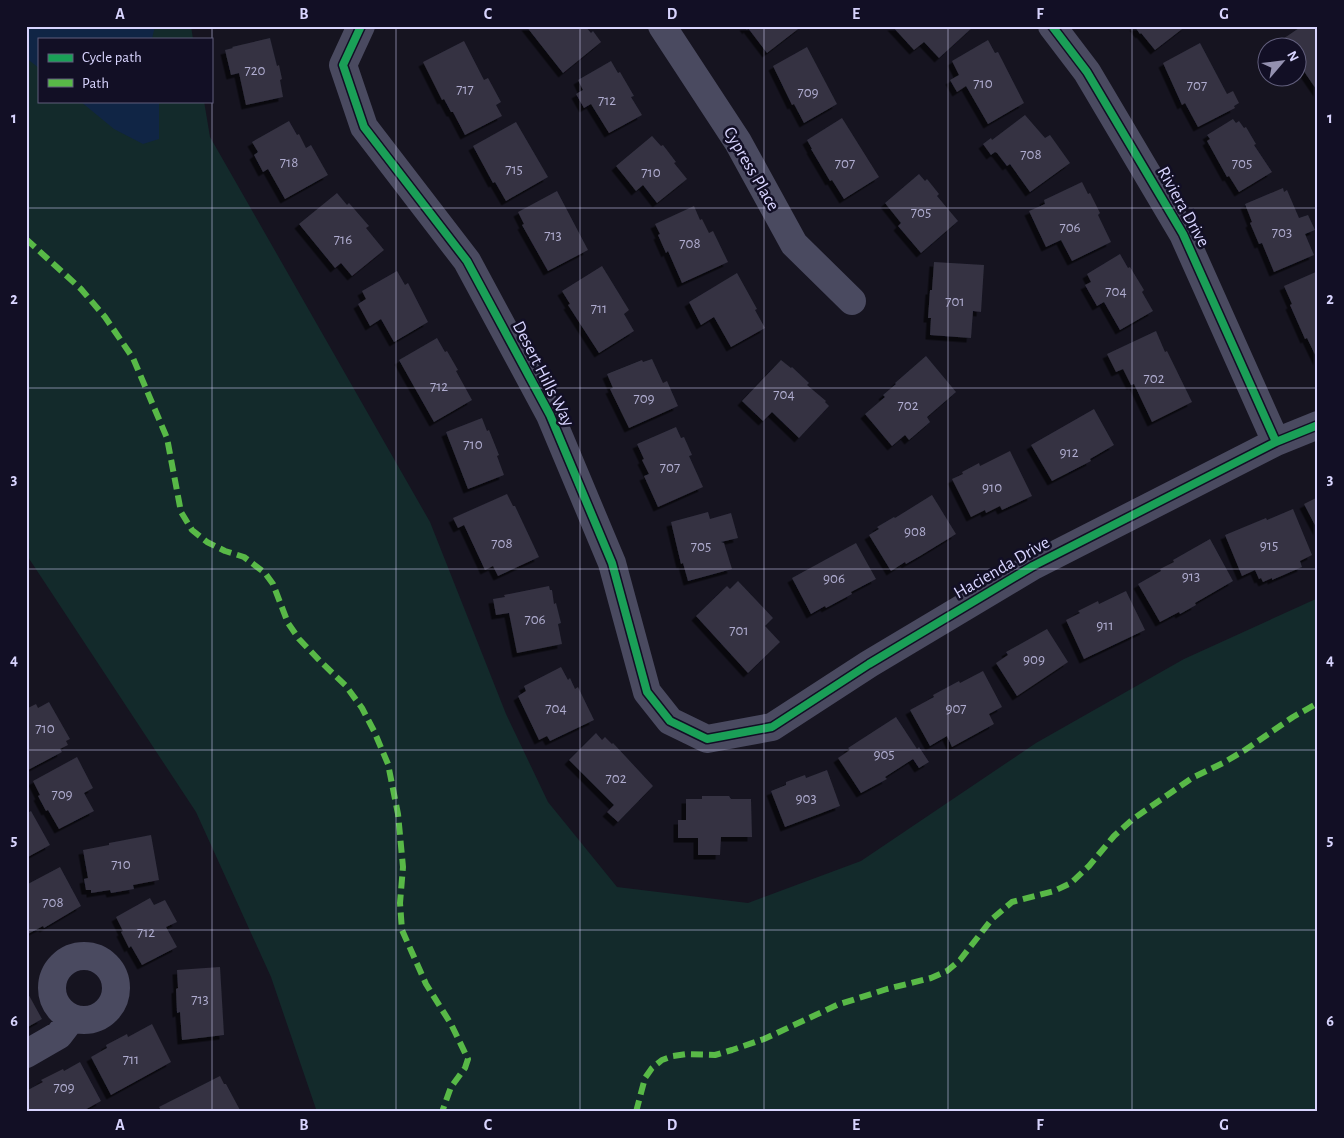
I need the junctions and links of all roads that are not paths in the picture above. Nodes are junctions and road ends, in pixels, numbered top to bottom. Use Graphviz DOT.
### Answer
graph roads {
  1 [pos="361,26"];
  2 [pos="662,26"];
  3 [pos="1052,26"];
  4 [pos="852,302"];
  5 [pos="1318,425"];
  6 [pos="1276,442"];
  7 [pos="706,739"];
  8 [pos="72,1018"];
  9 [pos="26,1054"];
  1 -- 7 [label="street, Desert Hills Way"];
  2 -- 4 [label="street, Cypress Place"];
  3 -- 6 [label="street, Riviera Drive"];
  5 -- 6 [label="street, Hacienda Drive"];
  6 -- 7 [label="street, Hacienda Drive"];
  8 -- 9 [label="street"];
}
